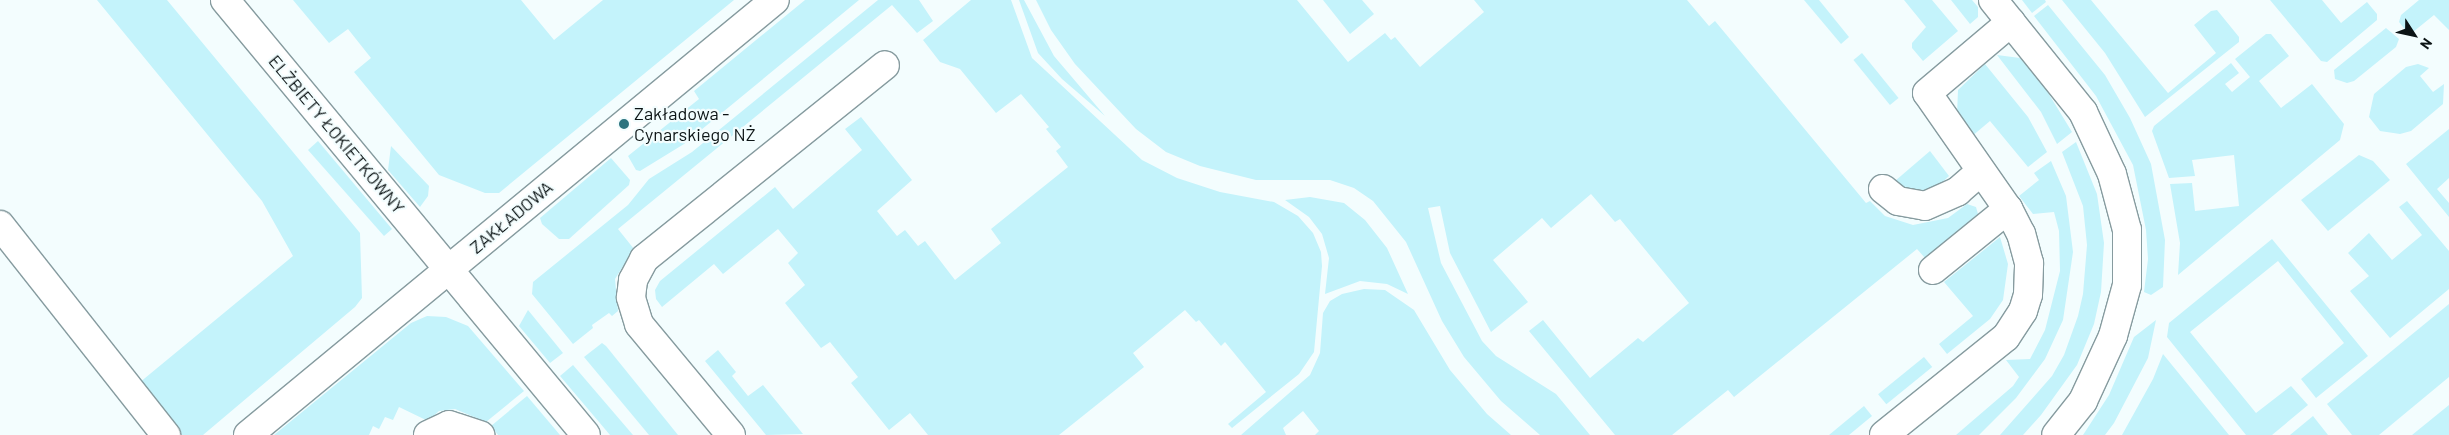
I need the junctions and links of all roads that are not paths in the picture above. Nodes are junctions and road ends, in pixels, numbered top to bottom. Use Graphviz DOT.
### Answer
graph roads {
  1 [pos="225,0"];
  2 [pos="775,0"];
  3 [pos="1993,0"];
  4 [pos="2011,22"];
  5 [pos="885,66"];
  6 [pos="1980,172"];
  7 [pos="1883,188"];
  8 [pos="2008,210"];
  9 [pos="3,236"];
  10 [pos="448,268"];
  11 [pos="1933,270"];
  12 [pos="166,435"];
  13 [pos="248,435"];
  14 [pos="428,435"];
  15 [pos="480,435"];
  16 [pos="586,435"];
  17 [pos="731,435"];
  18 [pos="1884,435"];
  19 [pos="2056,435"];
  1 -- 10 [label="street, ELŻBIETY ŁOKIETKÓWNY"];
  2 -- 10 [label="street, ZAKŁADOWA"];
  3 -- 4 [label="street"];
  4 -- 6 [label="street"];
  4 -- 19 [label="street"];
  5 -- 17 [label="street"];
  6 -- 7 [label="street"];
  6 -- 8 [label="street"];
  8 -- 11 [label="street"];
  8 -- 18 [label="street"];
  9 -- 12 [label="street"];
  10 -- 13 [label="street, ZAKŁADOWA"];
  10 -- 16 [label="street, ELŻBIETY ŁOKIETKÓWNY"];
  14 -- 15 [label="street"];
}
